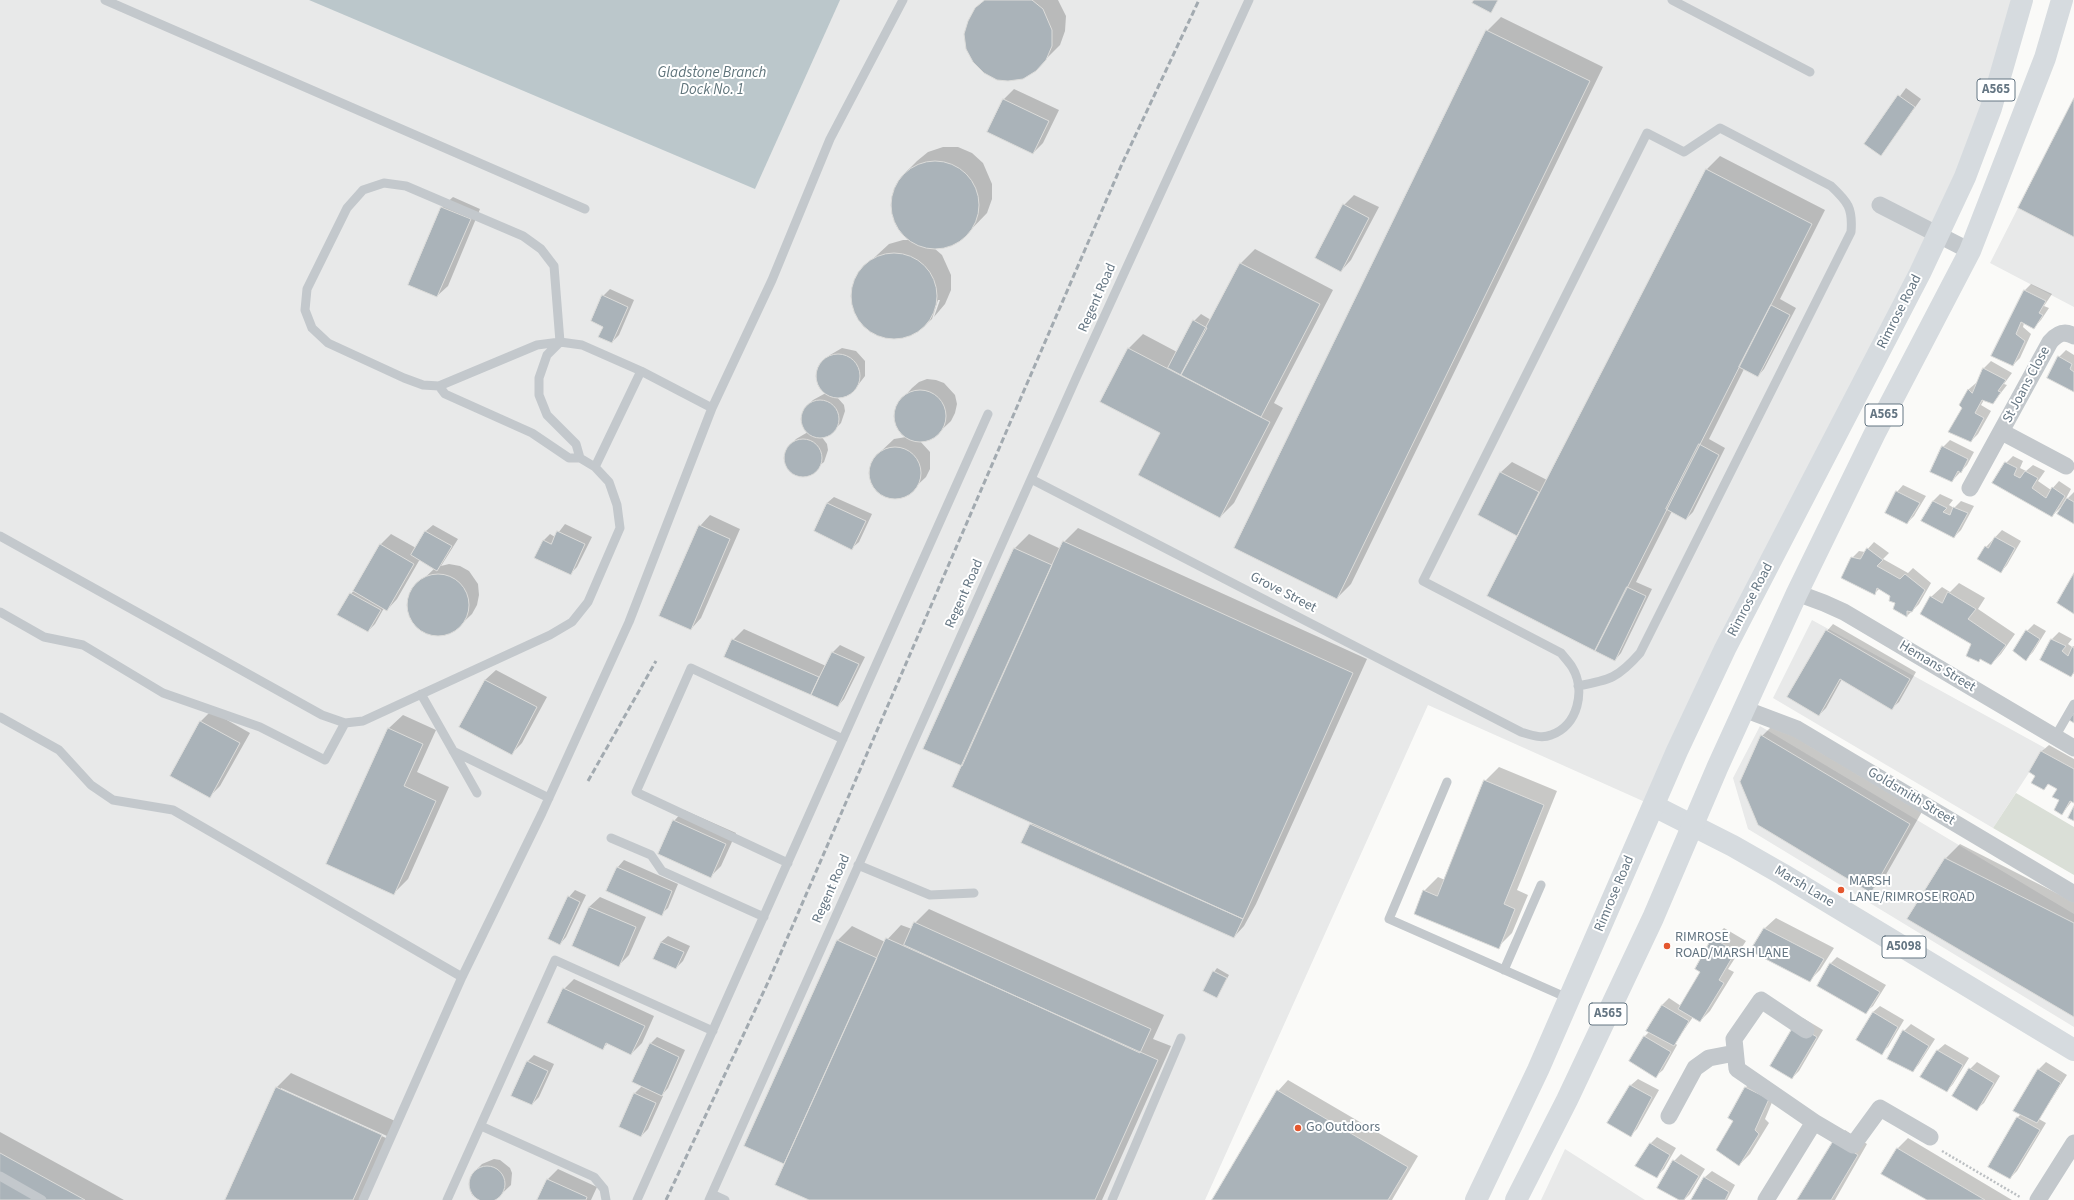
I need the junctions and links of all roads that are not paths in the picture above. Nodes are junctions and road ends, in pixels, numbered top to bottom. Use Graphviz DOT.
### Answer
graph roads {
  1 [pos="105,0"];
  2 [pos="903,0"];
  3 [pos="1249,0"];
  4 [pos="1672,0"];
  5 [pos="2022,0"];
  6 [pos="2062,0"];
  7 [pos="1810,72"];
  8 [pos="1880,205"];
  9 [pos="585,209"];
  10 [pos="1938,235"];
  11 [pos="1970,251"];
  12 [pos="2074,336"];
  13 [pos="560,342"];
  14 [pos="641,371"];
  15 [pos="439,386"];
  16 [pos="712,408"];
  17 [pos="988,414"];
  18 [pos="2002,432"];
  19 [pos="580,458"];
  20 [pos="595,466"];
  21 [pos="2070,468"];
  22 [pos="1031,479"];
  23 [pos="1970,488"];
  24 [pos="0,536"];
  25 [pos="1797,593"];
  26 [pos="0,612"];
  27 [pos="1578,686"];
  28 [pos="421,694"];
  29 [pos="2074,704"];
  30 [pos="1744,709"];
  31 [pos="0,717"];
  32 [pos="345,723"];
  33 [pos="2055,737"];
  34 [pos="843,739"];
  35 [pos="2074,748"];
  36 [pos="453,751"];
  37 [pos="1447,782"];
  38 [pos="477,793"];
  39 [pos="548,798"];
  40 [pos="1654,806"];
  41 [pos="1692,824"];
  42 [pos="611,838"];
  43 [pos="788,863"];
  44 [pos="858,865"];
  45 [pos="1541,885"];
  46 [pos="974,893"];
  47 [pos="2074,894"];
  48 [pos="764,917"];
  49 [pos="1504,970"];
  50 [pos="462,977"];
  51 [pos="1570,999"];
  52 [pos="1806,1030"];
  53 [pos="713,1031"];
  54 [pos="1181,1038"];
  55 [pos="2074,1050"];
  56 [pos="1735,1053"];
  57 [pos="1669,1116"];
  58 [pos="1814,1122"];
  59 [pos="481,1126"];
  60 [pos="1930,1137"];
  61 [pos="2074,1143"];
  62 [pos="0,1176"];
  63 [pos="710,1197"];
  64 [pos="42,1200"];
  65 [pos="363,1200"];
  66 [pos="447,1200"];
  67 [pos="606,1200"];
  68 [pos="637,1200"];
  69 [pos="725,1200"];
  70 [pos="1112,1200"];
  71 [pos="1476,1200"];
  72 [pos="1516,1200"];
  73 [pos="1766,1200"];
  74 [pos="2038,1200"];
  1 -- 9 [label="lane"];
  2 -- 16 [label="lane"];
  3 -- 22 [label="lane, Regent Road"];
  4 -- 7 [label="lane"];
  5 -- 10 [label="main road, Rimrose Road / A565"];
  6 -- 11 [label="main road, A565"];
  8 -- 10 [label="street"];
  10 -- 11 [label="street"];
  10 -- 40 [label="main road, Rimrose Road / A565"];
  11 -- 25 [label="main road, A565"];
  12 -- 18 [label="street, St Joans Close"];
  13 -- 14 [label="lane"];
  13 -- 15 [label="lane"];
  13 -- 15 [label="lane"];
  13 -- 19 [label="lane"];
  14 -- 16 [label="lane"];
  14 -- 20 [label="lane"];
  15 -- 19 [label="lane"];
  16 -- 39 [label="lane"];
  17 -- 34 [label="lane"];
  18 -- 21 [label="street"];
  18 -- 23 [label="street"];
  19 -- 20 [label="lane"];
  20 -- 28 [label="lane"];
  22 -- 27 [label="lane, Grove Street"];
  22 -- 44 [label="lane, Regent Road"];
  24 -- 32 [label="lane"];
  25 -- 30 [label="main road, A565"];
  25 -- 33 [label="street, Hemans Street"];
  26 -- 32 [label="lane"];
  27 -- 27 [label="lane, Grove Street"];
  28 -- 32 [label="lane"];
  28 -- 36 [label="lane"];
  29 -- 33 [label="lane"];
  30 -- 41 [label="main road, A565"];
  30 -- 47 [label="street, Goldsmith Street"];
  31 -- 50 [label="lane"];
  33 -- 35 [label="street, Hemans Street"];
  34 -- 43 [label="lane"];
  34 -- 43 [label="lane"];
  36 -- 38 [label="lane"];
  36 -- 39 [label="lane"];
  37 -- 49 [label="lane"];
  39 -- 50 [label="lane"];
  40 -- 41 [label="main road, Marsh Lane / A5098"];
  40 -- 51 [label="main road, Rimrose Road / A565"];
  41 -- 55 [label="main road, Marsh Lane / A5098"];
  41 -- 72 [label="main road, A565"];
  42 -- 48 [label="lane"];
  43 -- 48 [label="lane"];
  44 -- 46 [label="lane"];
  44 -- 63 [label="lane, Regent Road"];
  45 -- 49 [label="lane"];
  48 -- 53 [label="lane"];
  49 -- 51 [label="lane"];
  50 -- 65 [label="lane"];
  51 -- 71 [label="main road, Rimrose Road / A565"];
  52 -- 56 [label="street"];
  53 -- 59 [label="lane"];
  53 -- 68 [label="lane"];
  54 -- 70 [label="lane"];
  56 -- 57 [label="street"];
  56 -- 58 [label="street"];
  58 -- 60 [label="street"];
  58 -- 73 [label="street"];
  59 -- 66 [label="lane"];
  59 -- 67 [label="lane"];
  61 -- 74 [label="street"];
  62 -- 64 [label="lane"];
  63 -- 69 [label="lane"];
}
